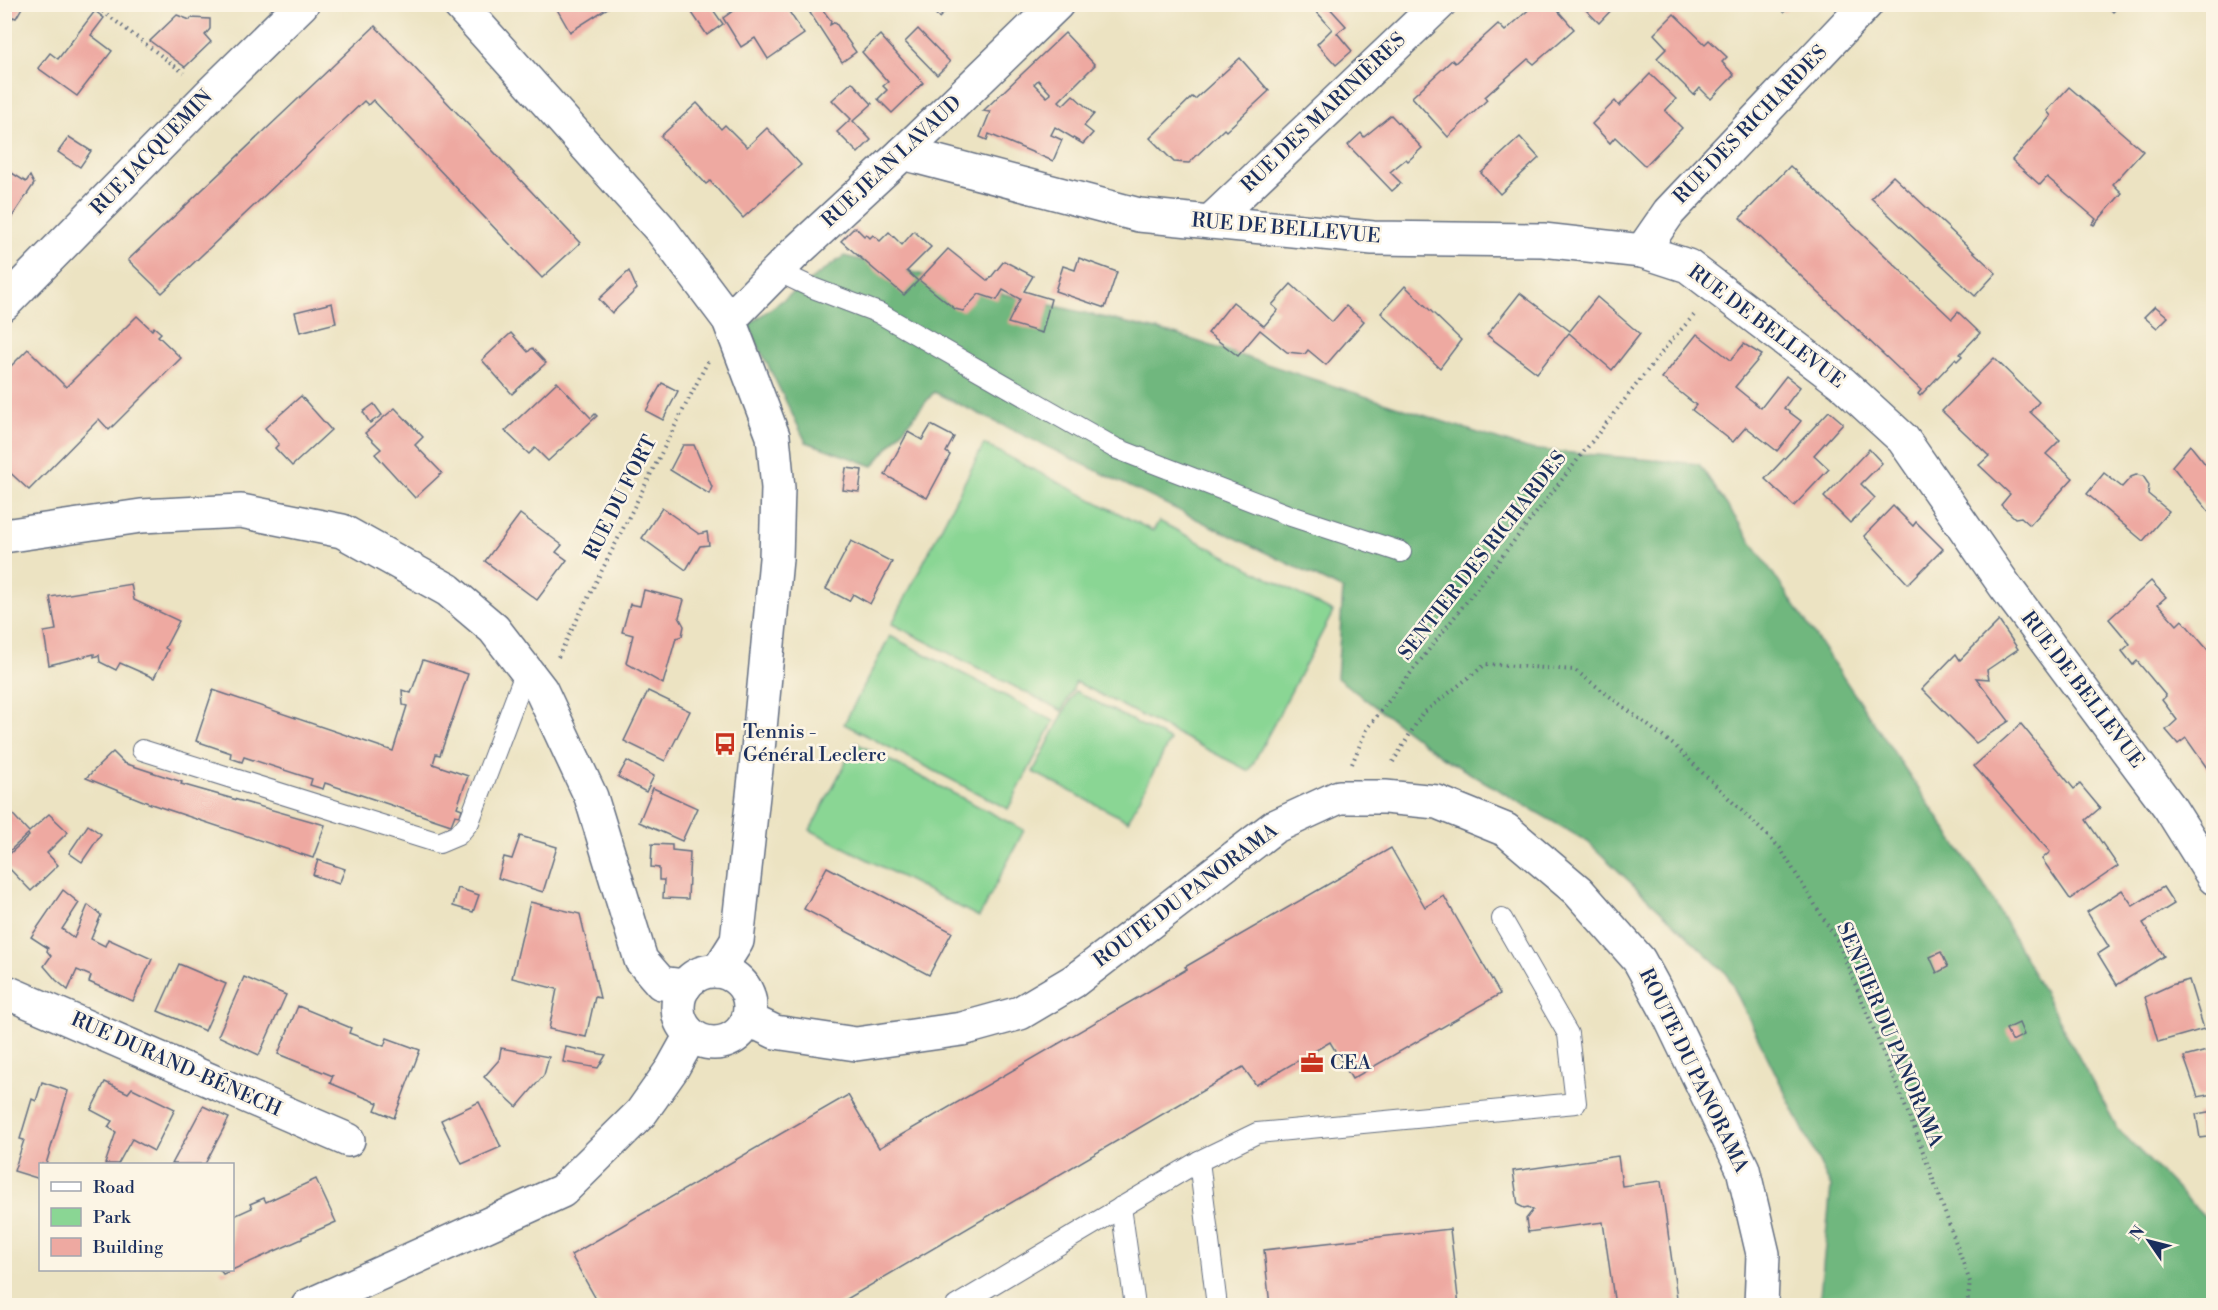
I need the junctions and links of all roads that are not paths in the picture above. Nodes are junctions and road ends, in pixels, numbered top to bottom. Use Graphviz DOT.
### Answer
graph roads {
  1 [pos="302,4"];
  2 [pos="459,4"];
  3 [pos="1057,4"];
  4 [pos="1439,4"];
  5 [pos="1866,4"];
  6 [pos="903,153"];
  7 [pos="1210,222"];
  8 [pos="1642,251"];
  9 [pos="777,271"];
  10 [pos="4,304"];
  11 [pos="729,320"];
  12 [pos="4,536"];
  13 [pos="1401,552"];
  14 [pos="534,681"];
  15 [pos="142,750"];
  16 [pos="2214,878"];
  17 [pos="1502,919"];
  18 [pos="718,971"];
  19 [pos="685,986"];
  20 [pos="4,991"];
  21 [pos="748,1019"];
  22 [pos="691,1035"];
  23 [pos="348,1140"];
  24 [pos="1199,1161"];
  25 [pos="1121,1207"];
  26 [pos="308,1305"];
  27 [pos="956,1305"];
  28 [pos="1135,1305"];
  29 [pos="1217,1305"];
  30 [pos="1761,1305"];
  1 -- 10 [label="street, RUE JACQUEMIN"];
  2 -- 11 [label="street"];
  3 -- 6 [label="street, RUE JEAN LAVAUD"];
  4 -- 7 [label="street, RUE DES MARINIÈRES"];
  5 -- 8 [label="street, RUE DES RICHARDES"];
  6 -- 7 [label="street, RUE DE BELLEVUE"];
  6 -- 9 [label="street, RUE JEAN LAVAUD"];
  7 -- 8 [label="street, RUE DE BELLEVUE"];
  8 -- 16 [label="street, RUE DE BELLEVUE"];
  9 -- 11 [label="street, RUE JEAN LAVAUD"];
  9 -- 13 [label="lane"];
  11 -- 18 [label="street"];
  12 -- 14 [label="street"];
  14 -- 15 [label="lane"];
  14 -- 19 [label="street"];
  17 -- 24 [label="lane"];
  18 -- 19 [label="street"];
  18 -- 21 [label="street"];
  19 -- 22 [label="street"];
  20 -- 23 [label="street, RUE DURAND-BÉNECH"];
  21 -- 22 [label="street"];
  21 -- 30 [label="street, ROUTE DU PANORAMA"];
  22 -- 26 [label="street"];
  24 -- 25 [label="lane"];
  24 -- 29 [label="lane"];
  25 -- 27 [label="lane"];
  25 -- 28 [label="lane"];
}
